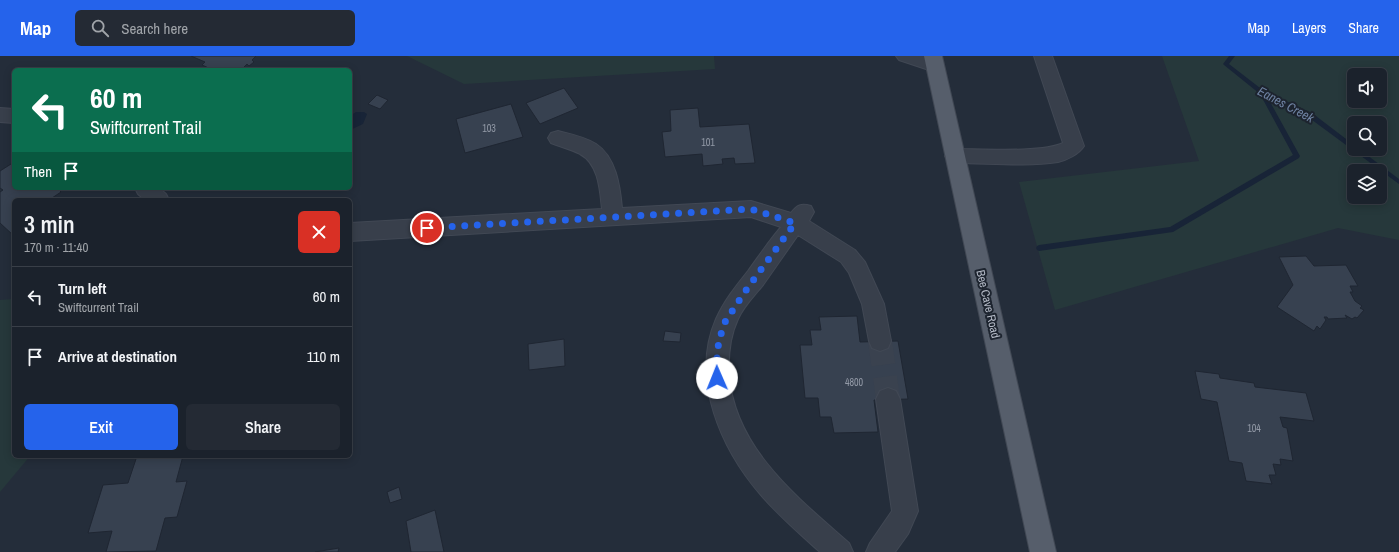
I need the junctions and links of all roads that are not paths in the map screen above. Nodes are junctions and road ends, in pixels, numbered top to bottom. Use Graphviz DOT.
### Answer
graph roads {
  1 [pos="905,56"];
  2 [pos="1043,56"];
  3 [pos="934,61"];
  4 [pos="0,115"];
  5 [pos="12,116"];
  6 [pos="558,138"];
  7 [pos="955,156"];
  8 [pos="147,190"];
  9 [pos="157,198"];
  10 [pos="613,217"];
  11 [pos="799,218"];
  12 [pos="352,232"];
  13 [pos="880,341"];
  14 [pos="888,400"];
  15 [pos="840,552"];
  16 [pos="879,552"];
  17 [pos="1043,552"];
  1 -- 3 [label="street"];
  2 -- 7 [label="street"];
  3 -- 7 [label="main road, Bee Cave Road"];
  4 -- 5 [label="street"];
  6 -- 10 [label="street"];
  7 -- 17 [label="main road, Bee Cave Road"];
  8 -- 9 [label="street"];
  10 -- 11 [label="street"];
  10 -- 12 [label="street"];
  11 -- 13 [label="street"];
  11 -- 15 [label="street"];
  14 -- 16 [label="street"];
}
